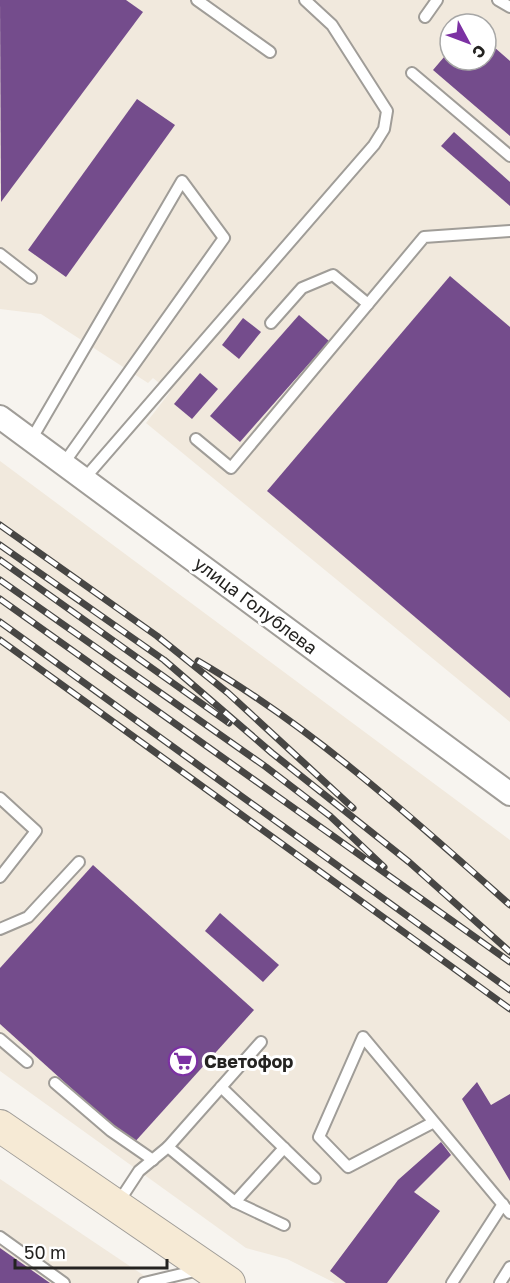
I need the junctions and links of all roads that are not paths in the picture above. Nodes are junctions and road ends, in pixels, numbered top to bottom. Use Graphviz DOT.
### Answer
graph roads {
  1 [pos="196,0"];
  2 [pos="305,0"];
  3 [pos="437,0"];
  4 [pos="498,0"];
  5 [pos="510,7"];
  6 [pos="425,17"];
  7 [pos="270,52"];
  8 [pos="412,72"];
  9 [pos="510,156"];
  10 [pos="510,231"];
  11 [pos="0,254"];
  12 [pos="31,278"];
  13 [pos="368,304"];
  14 [pos="271,322"];
  15 [pos="0,417"];
  16 [pos="32,440"];
  17 [pos="196,440"];
  18 [pos="64,463"];
  19 [pos="85,478"];
  20 [pos="510,794"];
  21 [pos="0,798"];
  22 [pos="79,862"];
  23 [pos="0,877"];
  24 [pos="0,929"];
  25 [pos="0,1039"];
  26 [pos="261,1042"];
  27 [pos="27,1062"];
  28 [pos="55,1083"];
  29 [pos="221,1087"];
  30 [pos="434,1122"];
  31 [pos="0,1126"];
  32 [pos="168,1147"];
  33 [pos="284,1148"];
  34 [pos="153,1160"];
  35 [pos="315,1178"];
  36 [pos="235,1202"];
  37 [pos="116,1206"];
  38 [pos="507,1209"];
  39 [pos="284,1225"];
  40 [pos="0,1238"];
  41 [pos="510,1267"];
  42 [pos="218,1275"];
  43 [pos="64,1283"];
  44 [pos="144,1283"];
  45 [pos="452,1283"];
  46 [pos="500,1283"];
  1 -- 7 [label="lane"];
  2 -- 19 [label="lane"];
  3 -- 6 [label="lane"];
  4 -- 5 [label="lane"];
  8 -- 9 [label="lane"];
  10 -- 13 [label="lane"];
  11 -- 12 [label="lane"];
  13 -- 14 [label="lane"];
  13 -- 17 [label="lane"];
  15 -- 16 [label="street, улица Голублева"];
  16 -- 18 [label="street, улица Голублева"];
  16 -- 18 [label="lane"];
  18 -- 19 [label="street, улица Голублева"];
  19 -- 20 [label="street, улица Голублева"];
  21 -- 23 [label="lane"];
  22 -- 24 [label="lane"];
  25 -- 27 [label="lane"];
  26 -- 29 [label="lane"];
  28 -- 34 [label="lane"];
  29 -- 32 [label="lane"];
  29 -- 33 [label="lane"];
  30 -- 30 [label="lane"];
  30 -- 38 [label="lane"];
  31 -- 37 [label="main road"];
  32 -- 34 [label="lane"];
  32 -- 36 [label="lane"];
  33 -- 35 [label="lane"];
  33 -- 36 [label="lane"];
  34 -- 37 [label="lane"];
  36 -- 39 [label="lane"];
  37 -- 42 [label="main road"];
  38 -- 45 [label="lane"];
  40 -- 43 [label="lane"];
  41 -- 46 [label="lane"];
  42 -- 44 [label="lane"];
}
